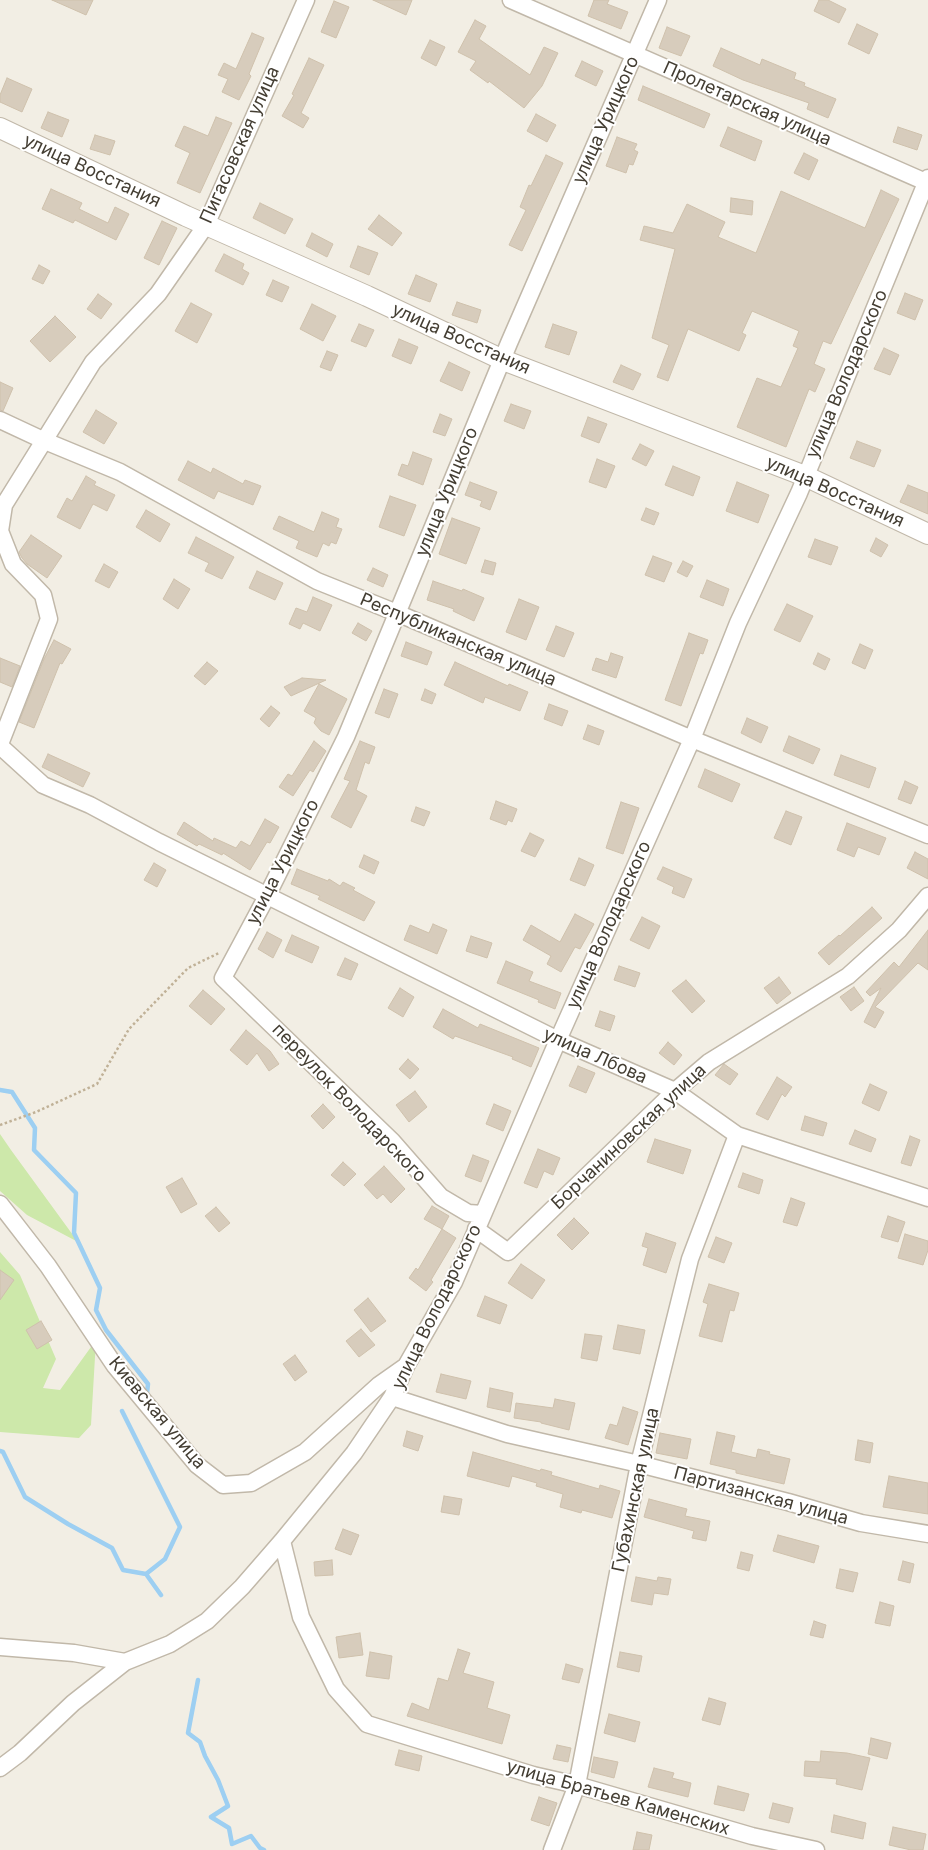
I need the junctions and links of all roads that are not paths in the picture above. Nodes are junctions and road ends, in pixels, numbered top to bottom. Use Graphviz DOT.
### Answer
graph roads {
  1 [pos="306,0"];
  2 [pos="511,0"];
  3 [pos="658,0"];
  4 [pos="635,55"];
  5 [pos="0,128"];
  6 [pos="927,181"];
  7 [pos="206,225"];
  8 [pos="503,360"];
  9 [pos="0,420"];
  10 [pos="45,441"];
  11 [pos="805,476"];
  12 [pos="0,531"];
  13 [pos="928,534"];
  14 [pos="397,613"];
  15 [pos="692,740"];
  16 [pos="0,745"];
  17 [pos="928,835"];
  18 [pos="267,896"];
  19 [pos="928,896"];
  20 [pos="223,978"];
  21 [pos="558,1040"];
  22 [pos="675,1091"];
  23 [pos="737,1135"];
  24 [pos="928,1198"];
  25 [pos="0,1204"];
  26 [pos="480,1222"];
  27 [pos="406,1366"];
  28 [pos="392,1398"];
  29 [pos="639,1464"];
  30 [pos="928,1534"];
  31 [pos="282,1541"];
  32 [pos="0,1647"];
  33 [pos="126,1662"];
  34 [pos="0,1768"];
  35 [pos="577,1785"];
  36 [pos="552,1850"];
  37 [pos="816,1850"];
  1 -- 7 [label="street, Пигасовская улица"];
  2 -- 4 [label="street, Пролетарская улица"];
  3 -- 4 [label="street, улица Урицкого"];
  4 -- 6 [label="street, Пролетарская улица"];
  4 -- 8 [label="street, улица Урицкого"];
  5 -- 7 [label="street, улица Восстания"];
  6 -- 11 [label="street, улица Володарского"];
  7 -- 8 [label="street, улица Восстания"];
  7 -- 10 [label="street, Пигасовская улица"];
  8 -- 11 [label="street, улица Восстания"];
  8 -- 14 [label="street, улица Урицкого"];
  9 -- 10 [label="street, Республиканская улица"];
  10 -- 12 [label="street, Пигасовская улица"];
  10 -- 14 [label="street, Республиканская улица"];
  11 -- 13 [label="street, улица Восстания"];
  11 -- 15 [label="street, улица Володарского"];
  12 -- 16 [label="street, Пигасовская улица"];
  14 -- 15 [label="street, Республиканская улица"];
  14 -- 18 [label="street, улица Урицкого"];
  15 -- 17 [label="street, Республиканская улица"];
  15 -- 21 [label="street, улица Володарского"];
  16 -- 18 [label="street, улица Лбова"];
  18 -- 20 [label="street, улица Урицкого"];
  18 -- 21 [label="street, улица Лбова"];
  19 -- 22 [label="street, Борчаниновская улица"];
  20 -- 26 [label="street, переулок Володарского"];
  21 -- 22 [label="street, улица Лбова"];
  21 -- 26 [label="street, улица Володарского"];
  22 -- 23 [label="street, улица Лбова"];
  22 -- 26 [label="street, Борчаниновская улица"];
  23 -- 24 [label="street, улица Лбова"];
  23 -- 29 [label="street, Губахинская улица"];
  25 -- 27 [label="street, Киевская улица"];
  26 -- 27 [label="street, улица Володарского"];
  27 -- 28 [label="street, улица Володарского"];
  28 -- 29 [label="street, Партизанская улица"];
  28 -- 31 [label="street, улица Володарского"];
  29 -- 30 [label="street, Партизанская улица"];
  29 -- 35 [label="street, Губахинская улица"];
  31 -- 33 [label="street, улица Володарского"];
  31 -- 35 [label="street, улица Братьев Каменских"];
  32 -- 33 [label="street"];
  33 -- 34 [label="street, улица Володарского"];
  35 -- 36 [label="street, Губахинская улица"];
  35 -- 37 [label="street, улица Братьев Каменских"];
}
